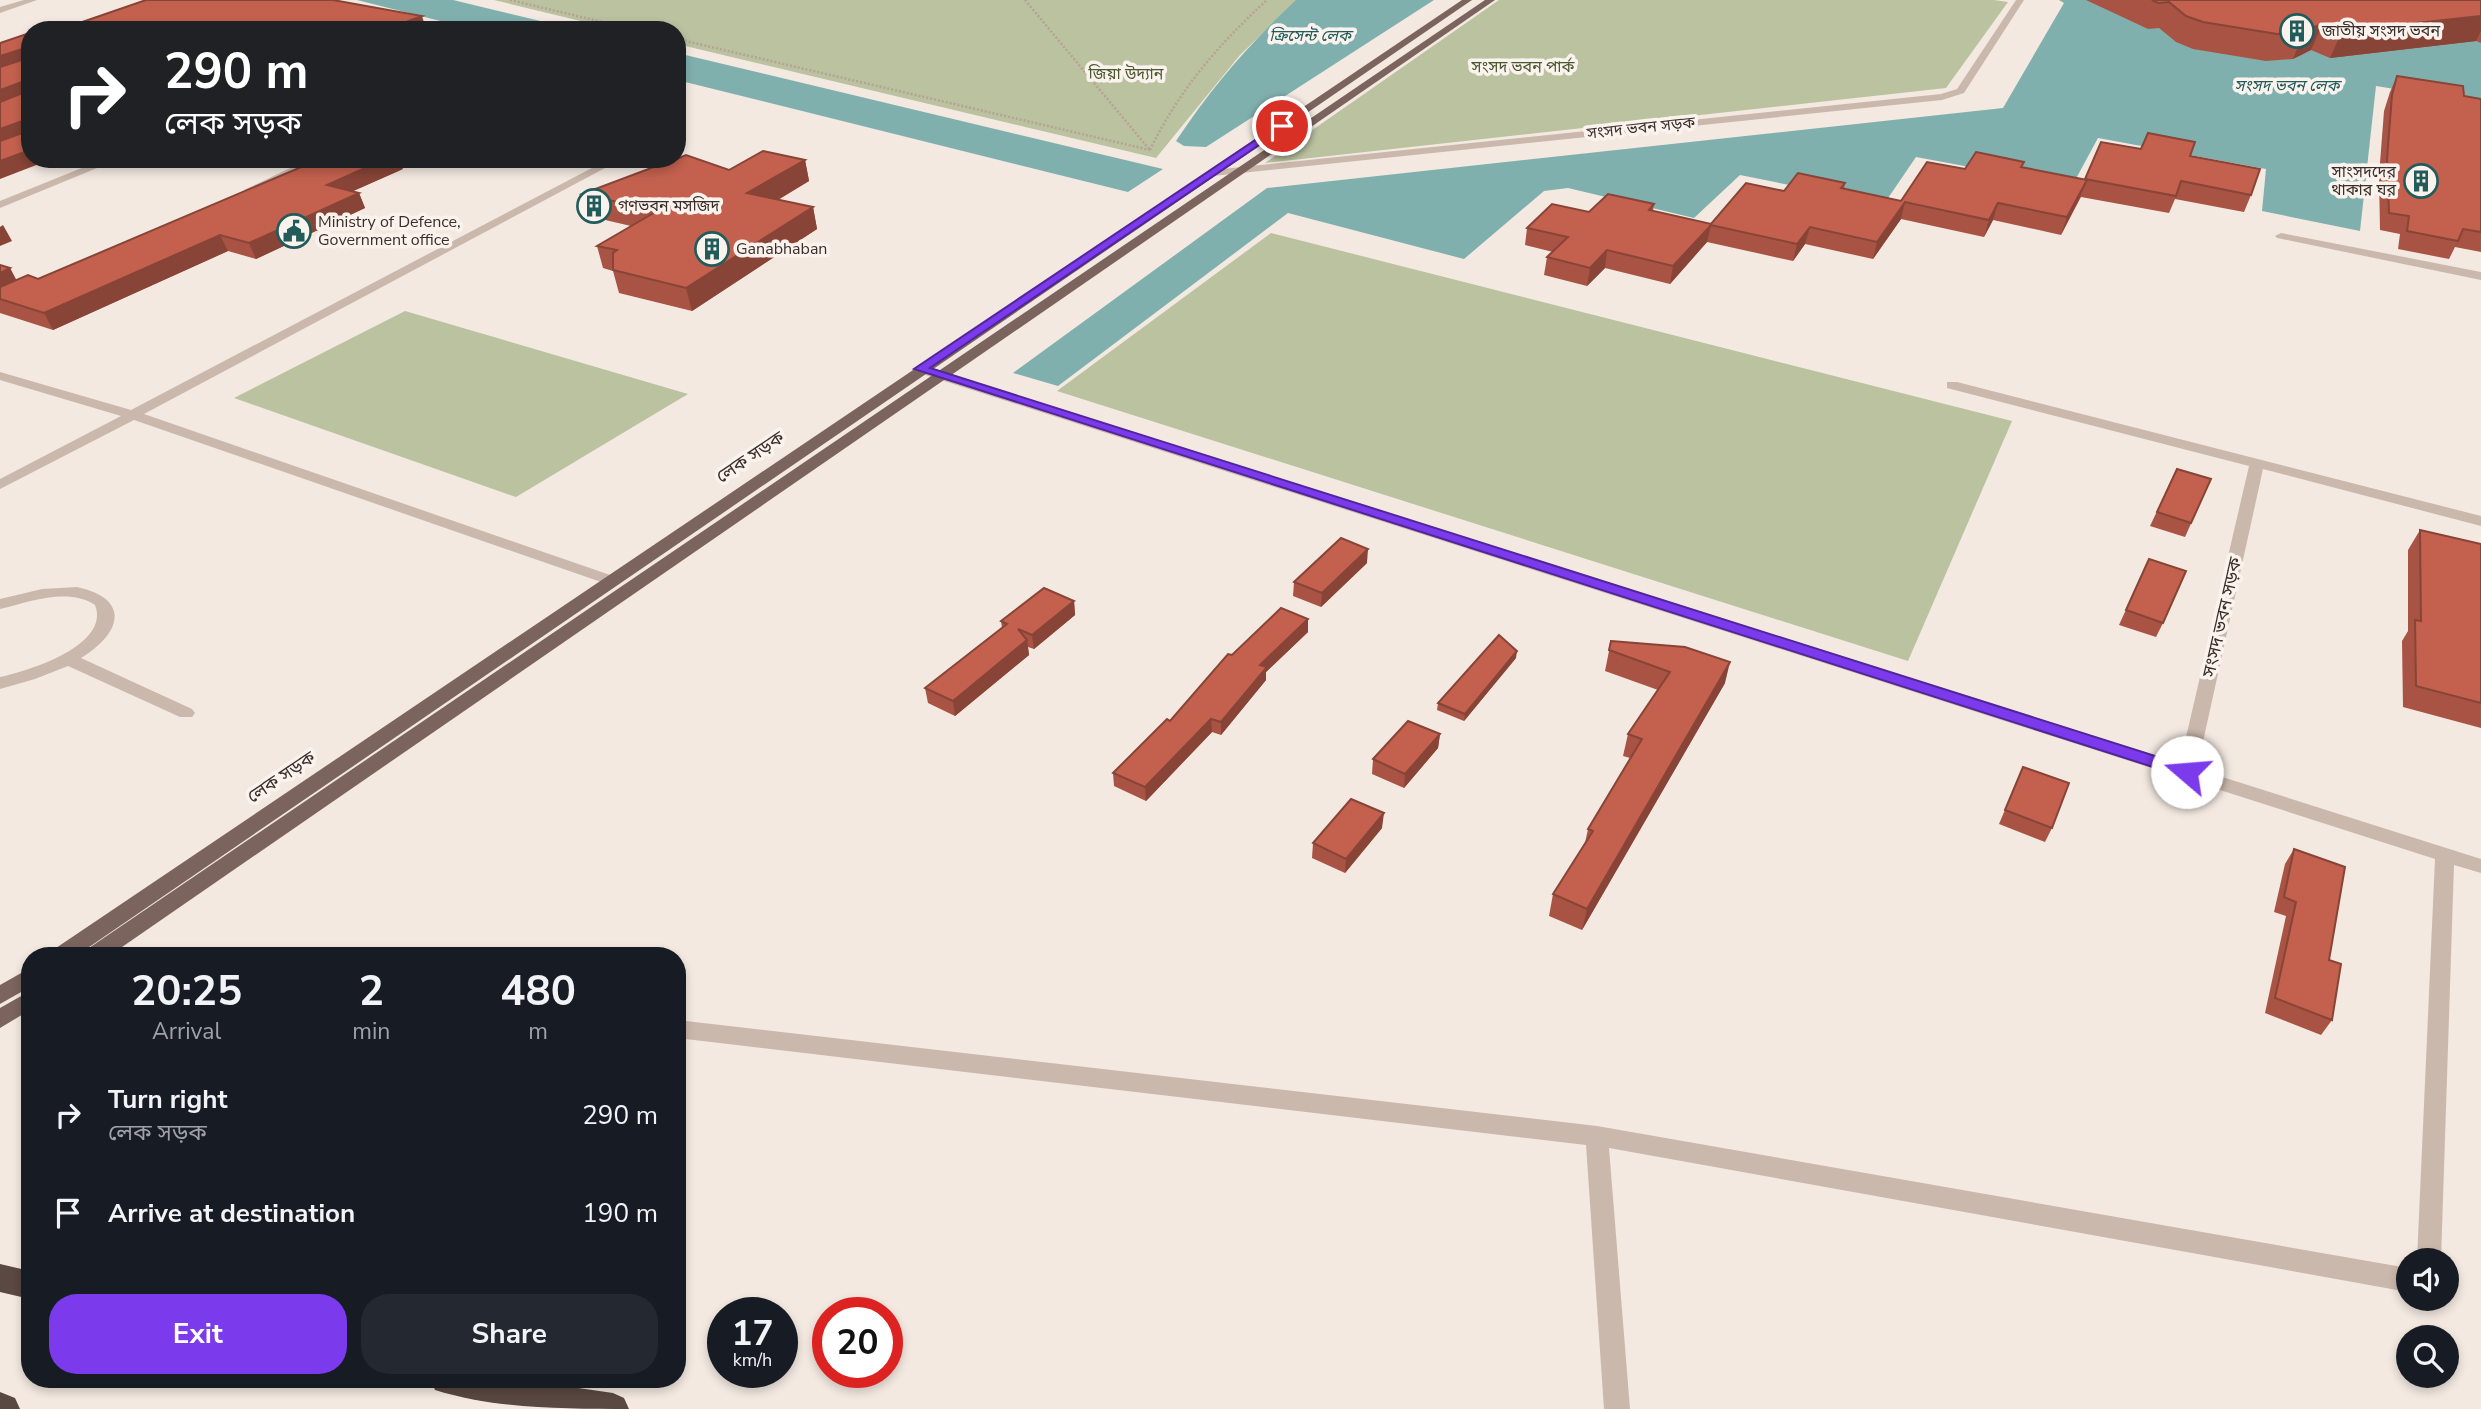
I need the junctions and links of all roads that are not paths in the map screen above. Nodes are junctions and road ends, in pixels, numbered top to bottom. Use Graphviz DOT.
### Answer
graph roads {
  1 [pos="33,0"];
  2 [pos="1468,0"];
  3 [pos="1491,0"];
  4 [pos="2020,0"];
  5 [pos="0,10"];
  6 [pos="81,168"];
  7 [pos="90,168"];
  8 [pos="298,168"];
  9 [pos="600,168"];
  10 [pos="1243,170"];
  11 [pos="1213,173"];
  12 [pos="242,193"];
  13 [pos="0,202"];
  14 [pos="2281,236"];
  15 [pos="2481,276"];
  16 [pos="920,369"];
  17 [pos="0,376"];
  18 [pos="942,376"];
  19 [pos="1952,385"];
  20 [pos="133,415"];
  21 [pos="2257,463"];
  22 [pos="0,485"];
  23 [pos="2481,521"];
  24 [pos="610,580"];
  25 [pos="0,604"];
  26 [pos="68,659"];
  27 [pos="0,683"];
  28 [pos="186,713"];
  29 [pos="2187,772"];
  30 [pos="2445,855"];
  31 [pos="2481,866"];
  32 [pos="73,947"];
  33 [pos="106,947"];
  34 [pos="21,982"];
  35 [pos="0,996"];
  36 [pos="21,1005"];
  37 [pos="0,1019"];
  38 [pos="686,1030"];
  39 [pos="1597,1136"];
  40 [pos="2429,1248"];
  41 [pos="0,1278"];
  42 [pos="2396,1278"];
  43 [pos="21,1283"];
  44 [pos="486,1388"];
  45 [pos="613,1409"];
  46 [pos="1617,1409"];
  1 -- 5 [label="street"];
  2 -- 11 [label="main road, লেক সড়ক"];
  3 -- 10 [label="main road"];
  4 -- 10 [label="street, সংসদ ভবন সড়ক"];
  6 -- 13 [label="street"];
  7 -- 13 [label="street"];
  8 -- 12 [label="street"];
  9 -- 20 [label="street"];
  10 -- 11 [label="street, সংসদ ভবন সড়ক"];
  10 -- 18 [label="main road"];
  11 -- 16 [label="main road, লেক সড়ক"];
  14 -- 15 [label="street"];
  16 -- 18 [label="street"];
  16 -- 24 [label="main road, লেক সড়ক"];
  17 -- 20 [label="street"];
  18 -- 29 [label="street"];
  18 -- 33 [label="main road"];
  19 -- 21 [label="street"];
  20 -- 22 [label="street"];
  20 -- 24 [label="street"];
  21 -- 23 [label="street"];
  21 -- 29 [label="street, সংসদ ভবন সড়ক"];
  24 -- 32 [label="main road, লেক সড়ক"];
  25 -- 26 [label="street"];
  26 -- 27 [label="street"];
  26 -- 28 [label="street"];
  29 -- 30 [label="street"];
  30 -- 31 [label="street"];
  30 -- 40 [label="street"];
  34 -- 35 [label="main road"];
  36 -- 37 [label="main road"];
  38 -- 39 [label="street"];
  39 -- 42 [label="street"];
  39 -- 46 [label="street"];
  41 -- 43 [label="highway"];
  44 -- 45 [label="highway"];
}
